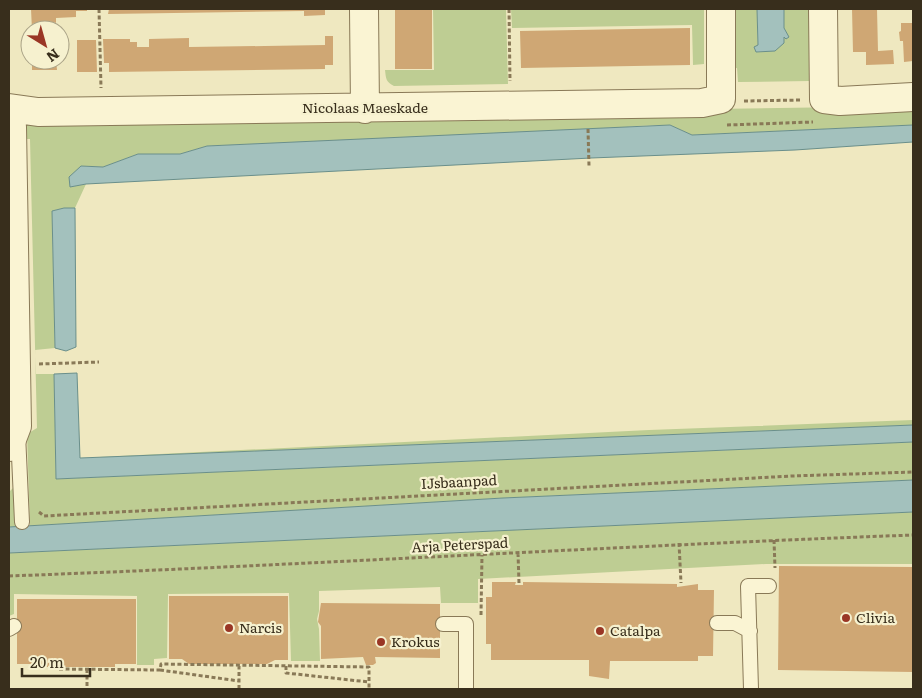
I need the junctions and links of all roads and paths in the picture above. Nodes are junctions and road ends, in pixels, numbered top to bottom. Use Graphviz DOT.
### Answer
graph roads {
  1 [pos="99,9"];
  2 [pos="364,9"];
  3 [pos="509,9"];
  4 [pos="721,9"];
  5 [pos="823,9"];
  6 [pos="913,96"];
  7 [pos="722,99"];
  8 [pos="824,99"];
  9 [pos="511,107"];
  10 [pos="9,108"];
  11 [pos="365,109"];
  12 [pos="101,110"];
  13 [pos="9,117"];
  14 [pos="588,128"];
  15 [pos="589,166"];
  16 [pos="99,362"];
  17 [pos="16,364"];
  18 [pos="13,437"];
  19 [pos="913,472"];
  20 [pos="22,489"];
  21 [pos="22,522"];
  22 [pos="913,535"];
  23 [pos="774,540"];
  24 [pos="679,544"];
  25 [pos="518,553"];
  26 [pos="775,568"];
  27 [pos="9,576"];
  28 [pos="519,583"];
  29 [pos="681,583"];
  30 [pos="769,586"];
  31 [pos="717,623"];
  32 [pos="443,624"];
  33 [pos="750,631"];
  34 [pos="239,666"];
  35 [pos="286,666"];
  36 [pos="60,669"];
  37 [pos="87,669"];
  38 [pos="160,670"];
  39 [pos="239,681"];
  40 [pos="369,682"];
  41 [pos="87,689"];
  42 [pos="239,689"];
  43 [pos="369,689"];
  44 [pos="466,689"];
  45 [pos="751,689"];
  1 -- 12 [label="path"];
  2 -- 11 [label="street"];
  3 -- 9 [label="path"];
  4 -- 7 [label="street"];
  5 -- 8 [label="street"];
  6 -- 8 [label="street"];
  7 -- 8 [label="path"];
  7 -- 9 [label="street, Nicolaas Maeskade"];
  9 -- 11 [label="street, Nicolaas Maeskade"];
  10 -- 12 [label="street, Nicolaas Maeskade"];
  11 -- 12 [label="street, Nicolaas Maeskade"];
  13 -- 17 [label="street"];
  14 -- 15 [label="path"];
  16 -- 17 [label="path"];
  17 -- 18 [label="street"];
  18 -- 20 [label="lane"];
  19 -- 20 [label="path, IJsbaanpad"];
  20 -- 21 [label="lane"];
  22 -- 23 [label="path, Arja Peterspad"];
  23 -- 24 [label="path, Arja Peterspad"];
  23 -- 26 [label="path"];
  24 -- 25 [label="path, Arja Peterspad"];
  24 -- 29 [label="path"];
  25 -- 27 [label="path, Arja Peterspad"];
  25 -- 28 [label="path"];
  30 -- 33 [label="lane"];
  31 -- 33 [label="lane"];
  32 -- 44 [label="lane"];
  33 -- 45 [label="lane"];
  34 -- 35 [label="path"];
  34 -- 38 [label="path"];
  34 -- 39 [label="path"];
  35 -- 40 [label="path"];
  35 -- 40 [label="path"];
  36 -- 37 [label="path"];
  37 -- 38 [label="path"];
  37 -- 41 [label="path"];
  38 -- 39 [label="path"];
  39 -- 42 [label="path"];
  40 -- 43 [label="path"];
}
